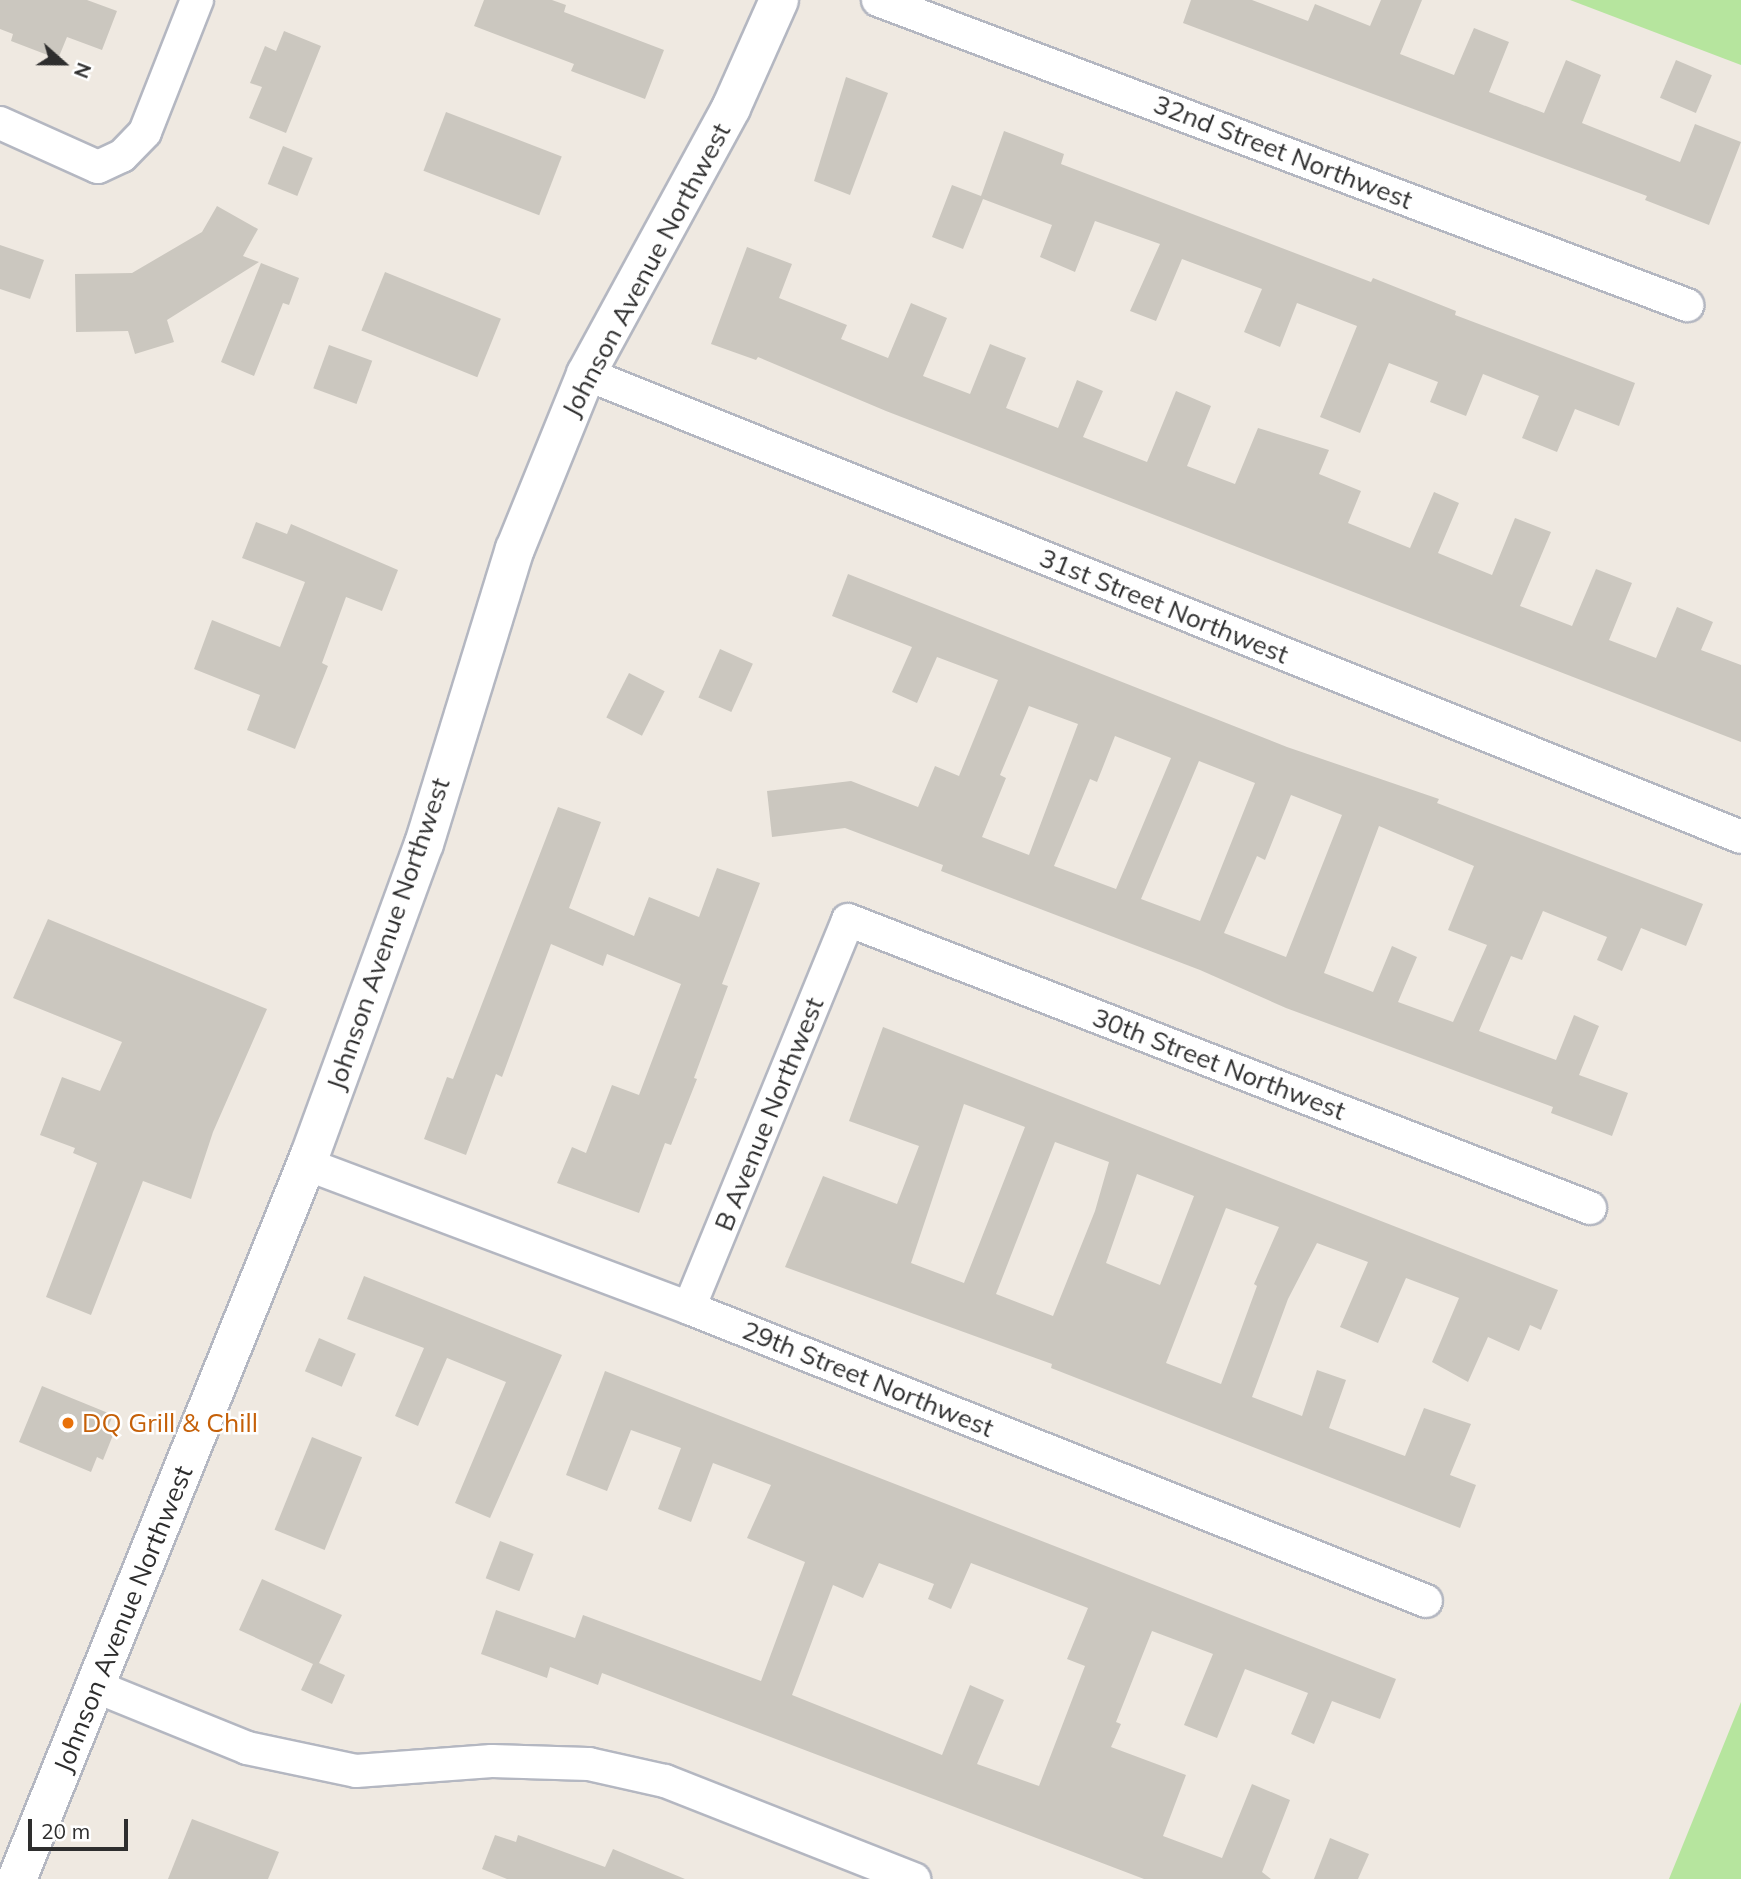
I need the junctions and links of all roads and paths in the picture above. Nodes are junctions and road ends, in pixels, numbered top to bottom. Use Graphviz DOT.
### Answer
graph roads {
  1 [pos="197,0"];
  2 [pos="779,0"];
  3 [pos="878,0"];
  4 [pos="0,123"];
  5 [pos="1687,305"];
  6 [pos="586,374"];
  7 [pos="1741,837"];
  8 [pos="848,920"];
  9 [pos="306,1164"];
  10 [pos="1590,1208"];
  11 [pos="689,1308"];
  12 [pos="1426,1601"];
  13 [pos="97,1687"];
  14 [pos="17,1879"];
  15 [pos="914,1879"];
  1 -- 4 [label="street"];
  2 -- 6 [label="street, Johnson Avenue Northwest"];
  3 -- 5 [label="street, 32nd Street Northwest"];
  6 -- 7 [label="street, 31st Street Northwest"];
  6 -- 9 [label="street, Johnson Avenue Northwest"];
  8 -- 10 [label="street, 30th Street Northwest"];
  8 -- 11 [label="street, B Avenue Northwest"];
  9 -- 11 [label="street, 29th Street Northwest"];
  9 -- 13 [label="street, Johnson Avenue Northwest"];
  11 -- 12 [label="street, 29th Street Northwest"];
  13 -- 14 [label="street, Johnson Avenue Northwest"];
  13 -- 15 [label="street"];
}
